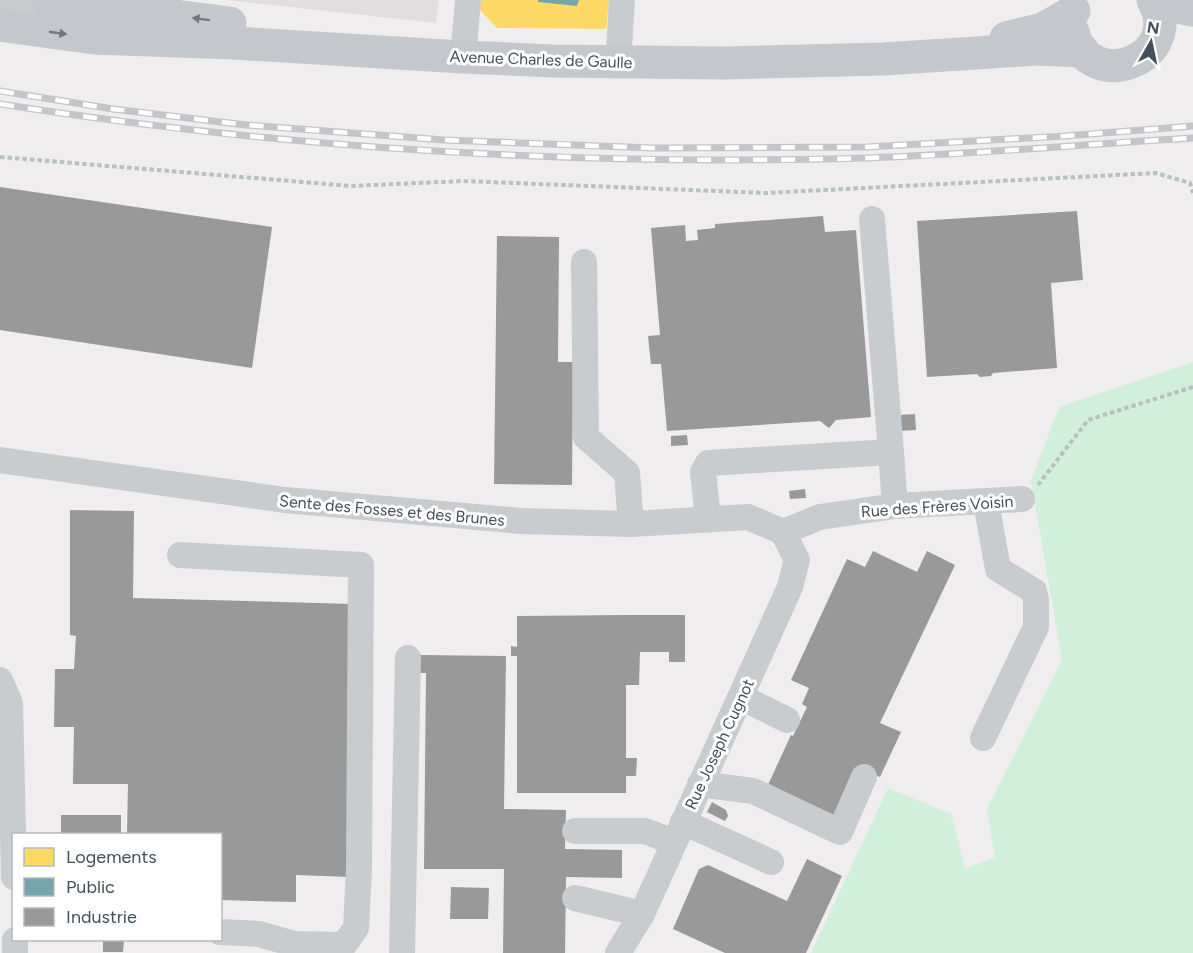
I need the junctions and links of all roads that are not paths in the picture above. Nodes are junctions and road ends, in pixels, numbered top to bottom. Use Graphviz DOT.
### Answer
graph roads {
  1 [pos="468,0"];
  2 [pos="622,0"];
  3 [pos="1153,1"];
  4 [pos="60,2"];
  5 [pos="0,6"];
  6 [pos="1076,6"];
  7 [pos="1193,10"];
  8 [pos="0,25"];
  9 [pos="1193,29"];
  10 [pos="1156,40"];
  11 [pos="619,49"];
  12 [pos="463,51"];
  13 [pos="1083,51"];
  14 [pos="872,219"];
  15 [pos="584,262"];
  16 [pos="891,452"];
  17 [pos="0,460"];
  18 [pos="1022,499"];
  19 [pos="986,502"];
  20 [pos="895,506"];
  21 [pos="708,519"];
  22 [pos="631,524"];
  23 [pos="783,532"];
  24 [pos="180,555"];
  25 [pos="408,658"];
  26 [pos="0,680"];
  27 [pos="741,697"];
  28 [pos="787,720"];
  29 [pos="983,738"];
  30 [pos="864,777"];
  31 [pos="700,784"];
  32 [pos="576,831"];
  33 [pos="679,832"];
  34 [pos="13,833"];
  35 [pos="771,862"];
  36 [pos="575,898"];
  37 [pos="642,914"];
  38 [pos="222,932"];
  39 [pos="295,949"];
  40 [pos="402,953"];
  41 [pos="618,953"];
  1 -- 12 [label="street"];
  2 -- 11 [label="street"];
  3 -- 7 [label="main road"];
  3 -- 10 [label="main road"];
  4 -- 5 [label="street"];
  12 -- 4 [label="main road, Avenue Charles de Gaulle, one-way"];
  6 -- 11 [label="main road, Avenue Charles de Gaulle"];
  6 -- 13 [label="main road"];
  8 -- 12 [label="main road, Avenue Charles de Gaulle, one-way"];
  9 -- 10 [label="main road"];
  10 -- 13 [label="main road"];
  11 -- 12 [label="main road, Avenue Charles de Gaulle"];
  12 -- 13 [label="main road, Avenue Charles de Gaulle"];
  14 -- 16 [label="street"];
  15 -- 22 [label="street"];
  16 -- 20 [label="street"];
  16 -- 21 [label="street"];
  17 -- 22 [label="street, Sente des Fosses et des Brunes"];
  18 -- 19 [label="street, Rue des Frères Voisin"];
  19 -- 20 [label="street, Rue des Frères Voisin"];
  19 -- 29 [label="street"];
  20 -- 23 [label="street, Rue des Frères Voisin"];
  21 -- 22 [label="street, Sente des Fosses et des Brunes"];
  21 -- 23 [label="street, Sente des Fosses et des Brunes"];
  23 -- 27 [label="street, Rue Joseph Cugnot"];
  24 -- 39 [label="street"];
  25 -- 40 [label="street"];
  26 -- 34 [label="street"];
  27 -- 28 [label="street"];
  27 -- 31 [label="street, Rue Joseph Cugnot"];
  30 -- 31 [label="street"];
  31 -- 33 [label="street, Rue Joseph Cugnot"];
  32 -- 33 [label="street"];
  33 -- 35 [label="street"];
  33 -- 37 [label="street, Rue Joseph Cugnot"];
  36 -- 37 [label="street"];
  37 -- 41 [label="street, Rue Joseph Cugnot"];
  38 -- 39 [label="street"];
}
